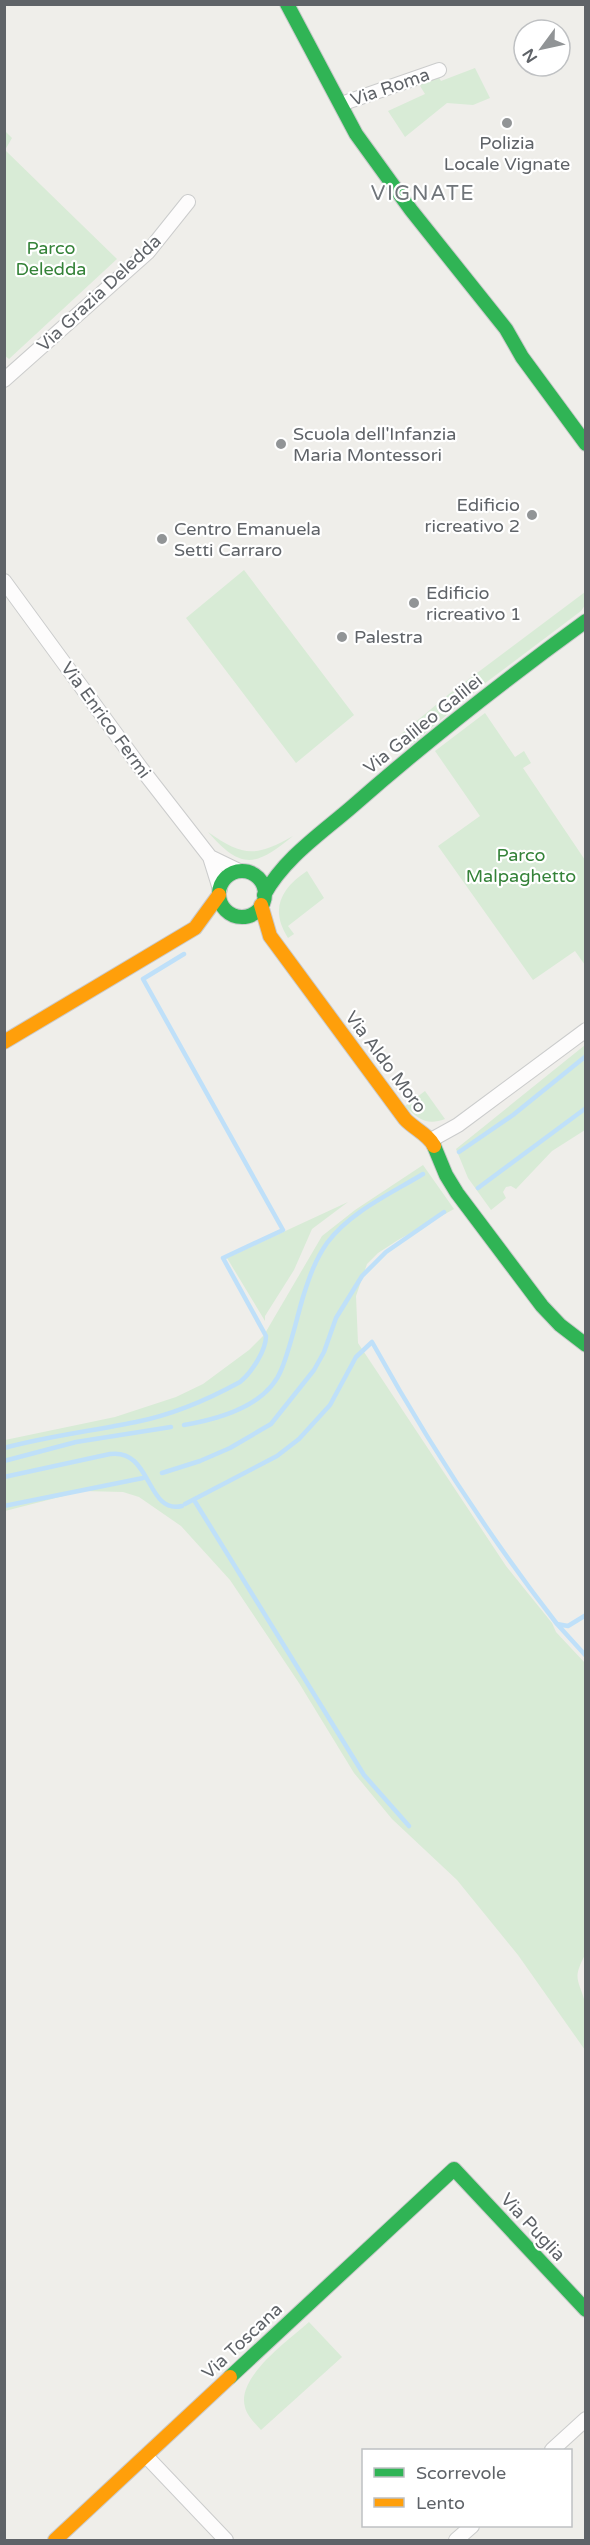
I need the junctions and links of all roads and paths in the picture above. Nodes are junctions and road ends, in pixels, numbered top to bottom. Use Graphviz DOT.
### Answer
graph roads {
  1 [pos="287,4"];
  2 [pos="439,70"];
  3 [pos="341,104"];
  4 [pos="188,202"];
  5 [pos="4,380"];
  6 [pos="585,444"];
  7 [pos="4,581"];
  8 [pos="585,621"];
  9 [pos="210,857"];
  10 [pos="288,862"];
  11 [pos="239,871"];
  12 [pos="253,874"];
  13 [pos="219,892"];
  14 [pos="263,900"];
  15 [pos="236,915"];
  16 [pos="195,928"];
  17 [pos="270,936"];
  18 [pos="585,1030"];
  19 [pos="4,1042"];
  20 [pos="431,1140"];
  21 [pos="585,1345"];
  22 [pos="454,2169"];
  23 [pos="585,2310"];
  24 [pos="585,2419"];
  25 [pos="554,2449"];
  26 [pos="146,2456"];
  27 [pos="471,2527"];
  28 [pos="55,2541"];
  29 [pos="226,2541"];
  30 [pos="456,2541"];
  1 -- 3 [label="street"];
  2 -- 3 [label="street, Via Roma"];
  3 -- 6 [label="street"];
  4 -- 5 [label="street, Via Grazia Deledda"];
  7 -- 9 [label="street, Via Enrico Fermi"];
  8 -- 10 [label="street, Via Galileo Galilei"];
  9 -- 11 [label="street"];
  9 -- 13 [label="street"];
  10 -- 12 [label="street, Via Galileo Galilei"];
  10 -- 14 [label="street, Via Galileo Galilei"];
  11 -- 12 [label="street"];
  11 -- 13 [label="street"];
  12 -- 14 [label="street"];
  13 -- 15 [label="street"];
  13 -- 16 [label="street"];
  14 -- 15 [label="street"];
  14 -- 17 [label="street, Via Aldo Moro"];
  15 -- 16 [label="street"];
  15 -- 17 [label="street, Via Aldo Moro"];
  16 -- 19 [label="street"];
  17 -- 20 [label="street, Via Aldo Moro"];
  18 -- 20 [label="street"];
  20 -- 21 [label="street, Via Aldo Moro"];
  22 -- 23 [label="street, Via Puglia"];
  22 -- 26 [label="street, Via Toscana"];
  24 -- 25 [label="street"];
  26 -- 28 [label="street, Via Toscana"];
  26 -- 29 [label="street"];
  27 -- 30 [label="street"];
}
